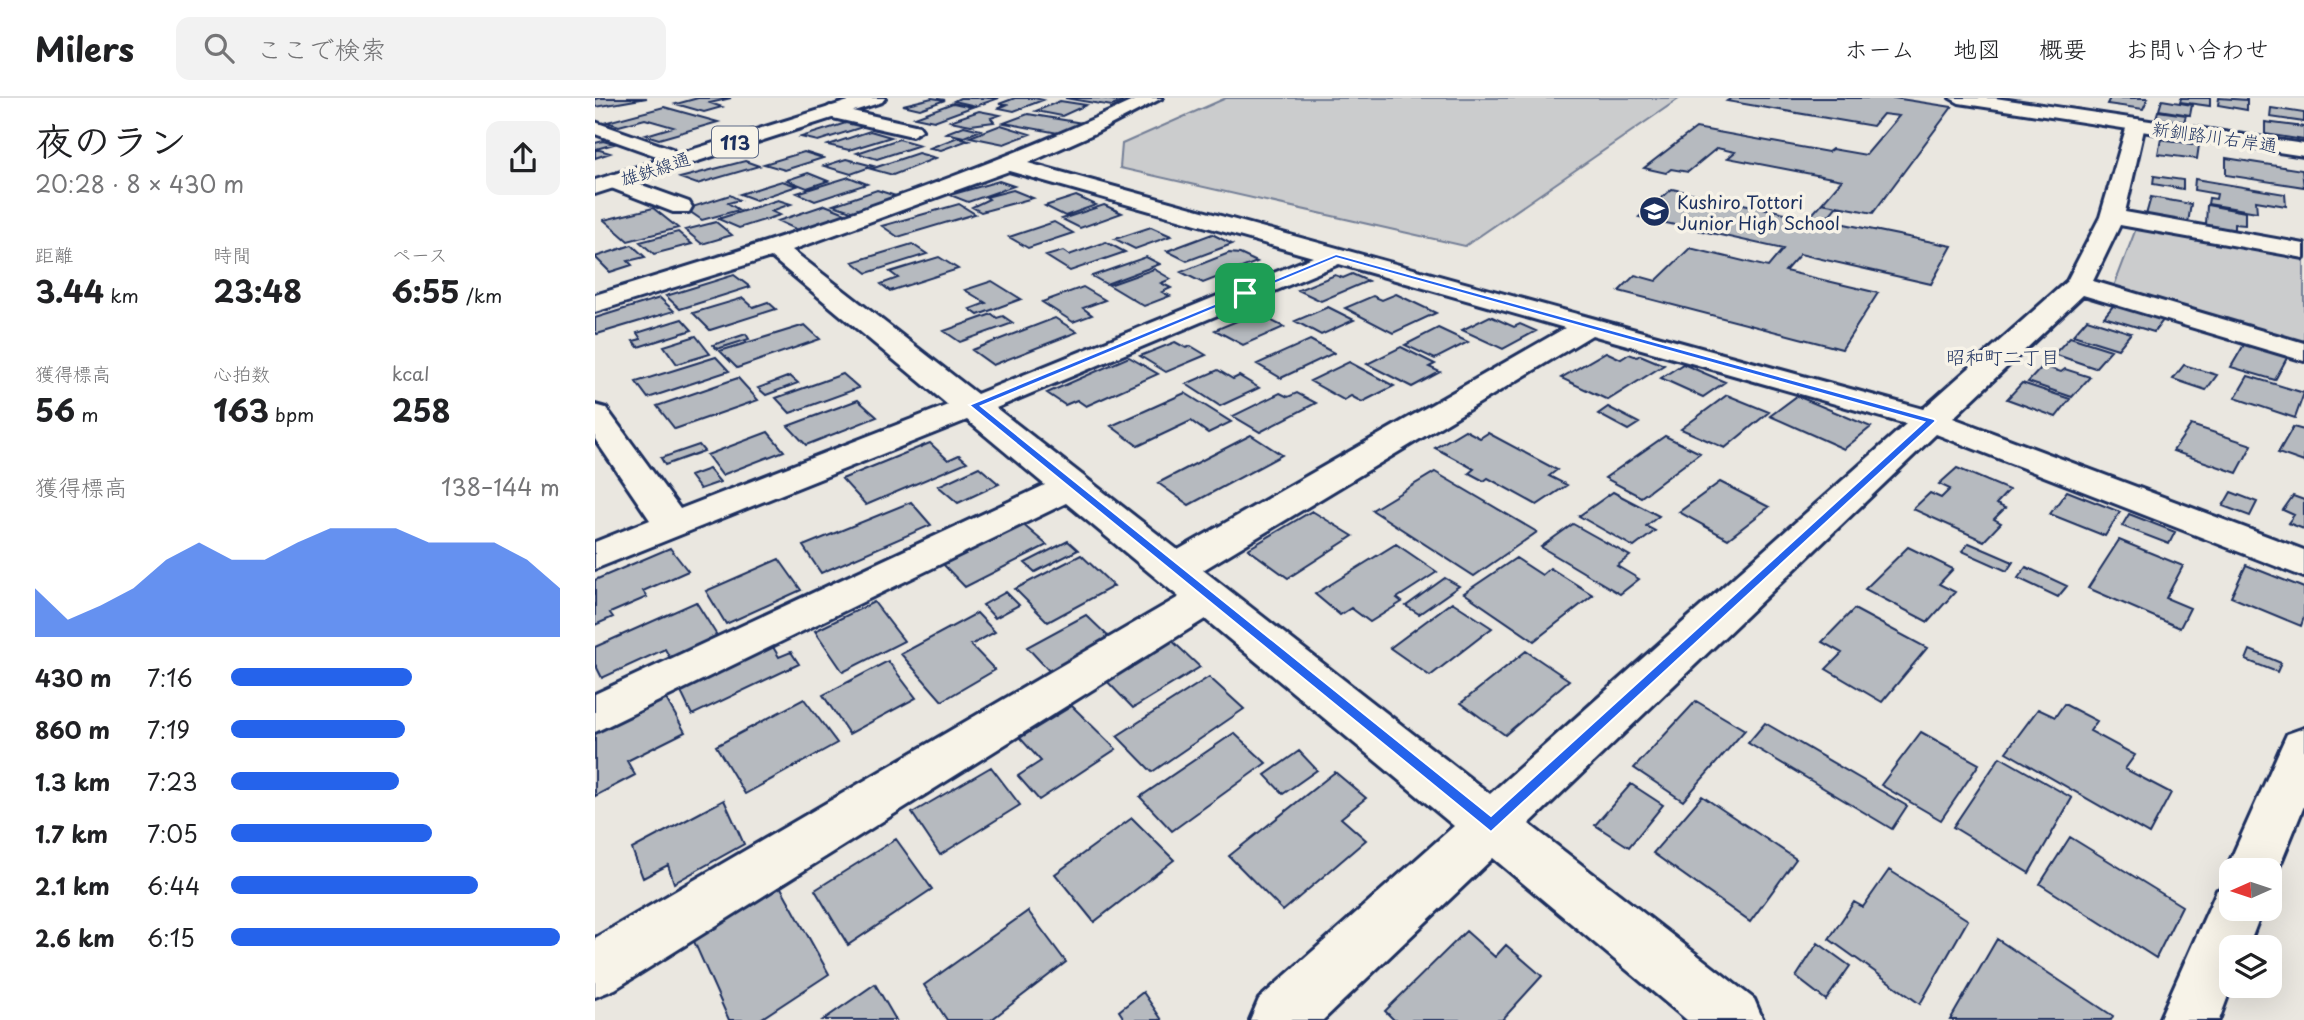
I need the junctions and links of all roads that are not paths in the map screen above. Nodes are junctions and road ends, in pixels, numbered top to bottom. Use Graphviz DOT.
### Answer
graph roads {
  1 [pos="876,98"];
  2 [pos="1153,98"];
  3 [pos="1959,98"];
  4 [pos="836,105"];
  5 [pos="2136,125"];
  6 [pos="595,128"];
  7 [pos="912,130"];
  8 [pos="2304,150"];
  9 [pos="665,153"];
  10 [pos="1008,164"];
  11 [pos="601,181"];
  12 [pos="681,207"];
  13 [pos="2112,217"];
  14 [pos="775,248"];
  15 [pos="2304,251"];
  16 [pos="1336,256"];
  17 [pos="2078,285"];
  18 [pos="595,304"];
  19 [pos="1586,327"];
  20 [pos="2304,352"];
  21 [pos="974,405"];
  22 [pos="595,415"];
  23 [pos="1931,421"];
  24 [pos="1072,486"];
  25 [pos="672,525"];
  26 [pos="595,556"];
  27 [pos="2304,565"];
  28 [pos="1192,584"];
  29 [pos="595,714"];
  30 [pos="2304,747"];
  31 [pos="1491,825"];
  32 [pos="2257,858"];
  33 [pos="2231,921"];
  34 [pos="595,969"];
  35 [pos="1280,1020"];
  36 [pos="1733,1020"];
  37 [pos="2189,1020"];
  1 -- 4 [label="street, 雄鉄線通 / 113"];
  2 -- 10 [label="street"];
  3 -- 5 [label="street, 新釧路川右岸通"];
  4 -- 7 [label="street"];
  4 -- 9 [label="street, 113"];
  4 -- 11 [label="street, 雄鉄線通 / 113"];
  5 -- 8 [label="street, 新釧路川右岸通"];
  5 -- 13 [label="street"];
  6 -- 9 [label="street"];
  9 -- 11 [label="street, 113"];
  10 -- 14 [label="street"];
  10 -- 16 [label="street"];
  11 -- 12 [label="street"];
  13 -- 15 [label="street"];
  13 -- 17 [label="street"];
  14 -- 18 [label="street"];
  14 -- 21 [label="street"];
  16 -- 19 [label="street"];
  16 -- 21 [label="street"];
  17 -- 20 [label="street"];
  17 -- 23 [label="street"];
  19 -- 23 [label="street"];
  19 -- 28 [label="street"];
  21 -- 24 [label="street"];
  21 -- 25 [label="street"];
  22 -- 25 [label="street"];
  23 -- 27 [label="street"];
  23 -- 31 [label="street"];
  24 -- 28 [label="street"];
  24 -- 29 [label="street"];
  25 -- 26 [label="street"];
  28 -- 31 [label="street"];
  28 -- 34 [label="street"];
  30 -- 32 [label="street"];
  31 -- 35 [label="street"];
  31 -- 36 [label="street"];
  33 -- 37 [label="street"];
}
